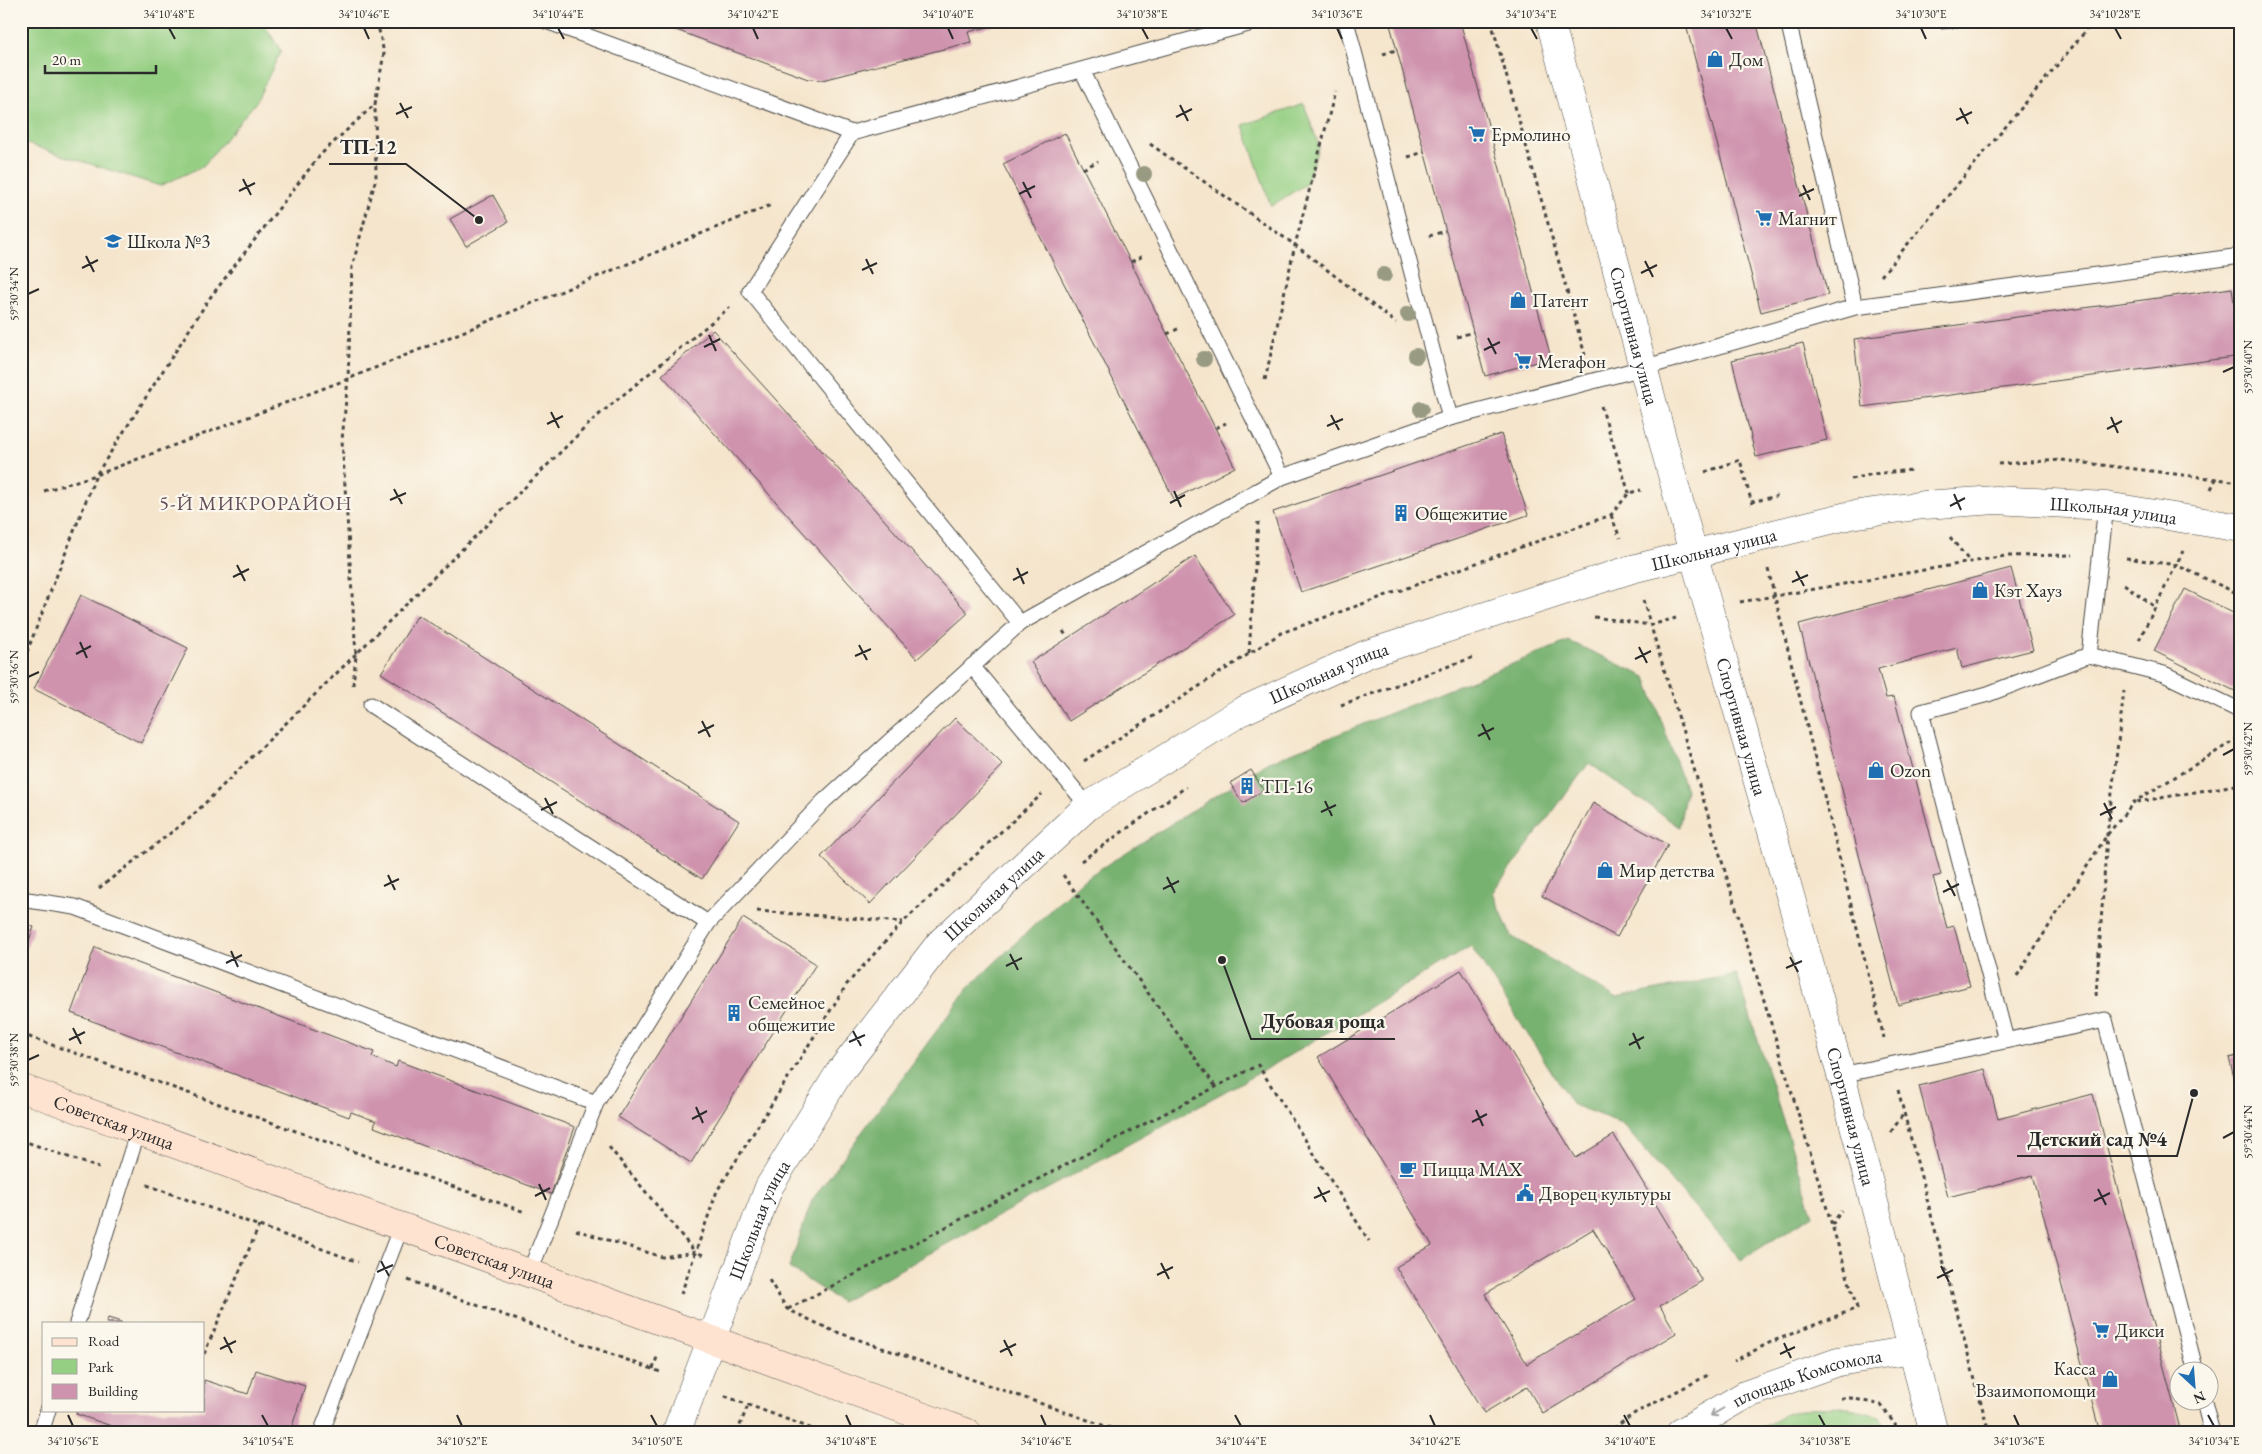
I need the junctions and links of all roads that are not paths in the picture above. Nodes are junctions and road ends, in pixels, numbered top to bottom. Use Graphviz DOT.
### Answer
graph roads {
  1 [pos="546,21"];
  2 [pos="1259,21"];
  3 [pos="1346,21"];
  4 [pos="1550,21"];
  5 [pos="1788,21"];
  6 [pos="1082,70"];
  7 [pos="852,133"];
  8 [pos="2241,256"];
  9 [pos="1855,307"];
  10 [pos="1643,368"];
  11 [pos="1450,418"];
  12 [pos="1282,477"];
  13 [pos="2106,506"];
  14 [pos="2240,524"];
  15 [pos="1693,554"];
  16 [pos="1020,623"];
  17 [pos="2089,655"];
  18 [pos="972,666"];
  19 [pos="372,705"];
  20 [pos="2241,712"];
  21 [pos="1088,806"];
  22 [pos="21,899"];
  23 [pos="708,923"];
  24 [pos="2006,1040"];
  25 [pos="1841,1075"];
  26 [pos="21,1088"];
  27 [pos="596,1103"];
  28 [pos="138,1131"];
  29 [pos="401,1227"];
  30 [pos="529,1274"];
  31 [pos="76,1322"];
  32 [pos="711,1340"];
  33 [pos="1912,1350"];
  34 [pos="2193,1362"];
  35 [pos="47,1412"];
  36 [pos="2207,1412"];
  37 [pos="41,1433"];
  38 [pos="321,1433"];
  39 [pos="676,1433"];
  40 [pos="968,1433"];
  41 [pos="1680,1433"];
  42 [pos="1934,1433"];
  43 [pos="2212,1433"];
  1 -- 7 [label="lane"];
  2 -- 6 [label="lane"];
  3 -- 11 [label="lane"];
  4 -- 10 [label="street, Спортивная улица"];
  5 -- 9 [label="lane"];
  6 -- 7 [label="lane"];
  6 -- 12 [label="lane"];
  7 -- 16 [label="lane"];
  8 -- 9 [label="lane"];
  9 -- 10 [label="lane"];
  10 -- 11 [label="lane"];
  10 -- 15 [label="street, Спортивная улица"];
  11 -- 12 [label="lane"];
  12 -- 16 [label="lane"];
  13 -- 14 [label="street, Школьная улица"];
  13 -- 15 [label="street, Школьная улица"];
  13 -- 17 [label="lane"];
  15 -- 21 [label="street, Школьная улица"];
  15 -- 25 [label="street, Спортивная улица"];
  16 -- 18 [label="lane"];
  17 -- 20 [label="lane"];
  17 -- 24 [label="lane"];
  18 -- 21 [label="lane"];
  18 -- 23 [label="lane"];
  19 -- 23 [label="lane"];
  21 -- 32 [label="street, Школьная улица"];
  22 -- 27 [label="lane"];
  23 -- 27 [label="lane"];
  24 -- 25 [label="lane"];
  24 -- 34 [label="lane"];
  25 -- 33 [label="street, Спортивная улица"];
  26 -- 28 [label="street, Советская улица"];
  27 -- 30 [label="lane"];
  28 -- 29 [label="street, Советская улица"];
  28 -- 31 [label="lane"];
  29 -- 30 [label="street, Советская улица"];
  29 -- 38 [label="lane"];
  30 -- 32 [label="street, Советская улица"];
  32 -- 39 [label="street, Школьная улица"];
  32 -- 40 [label="street, Советская улица"];
  33 -- 41 [label="street, площадь Комсомола, one-way"];
  33 -- 42 [label="street, Спортивная улица"];
  35 -- 37 [label="lane"];
  36 -- 43 [label="lane"];
}
